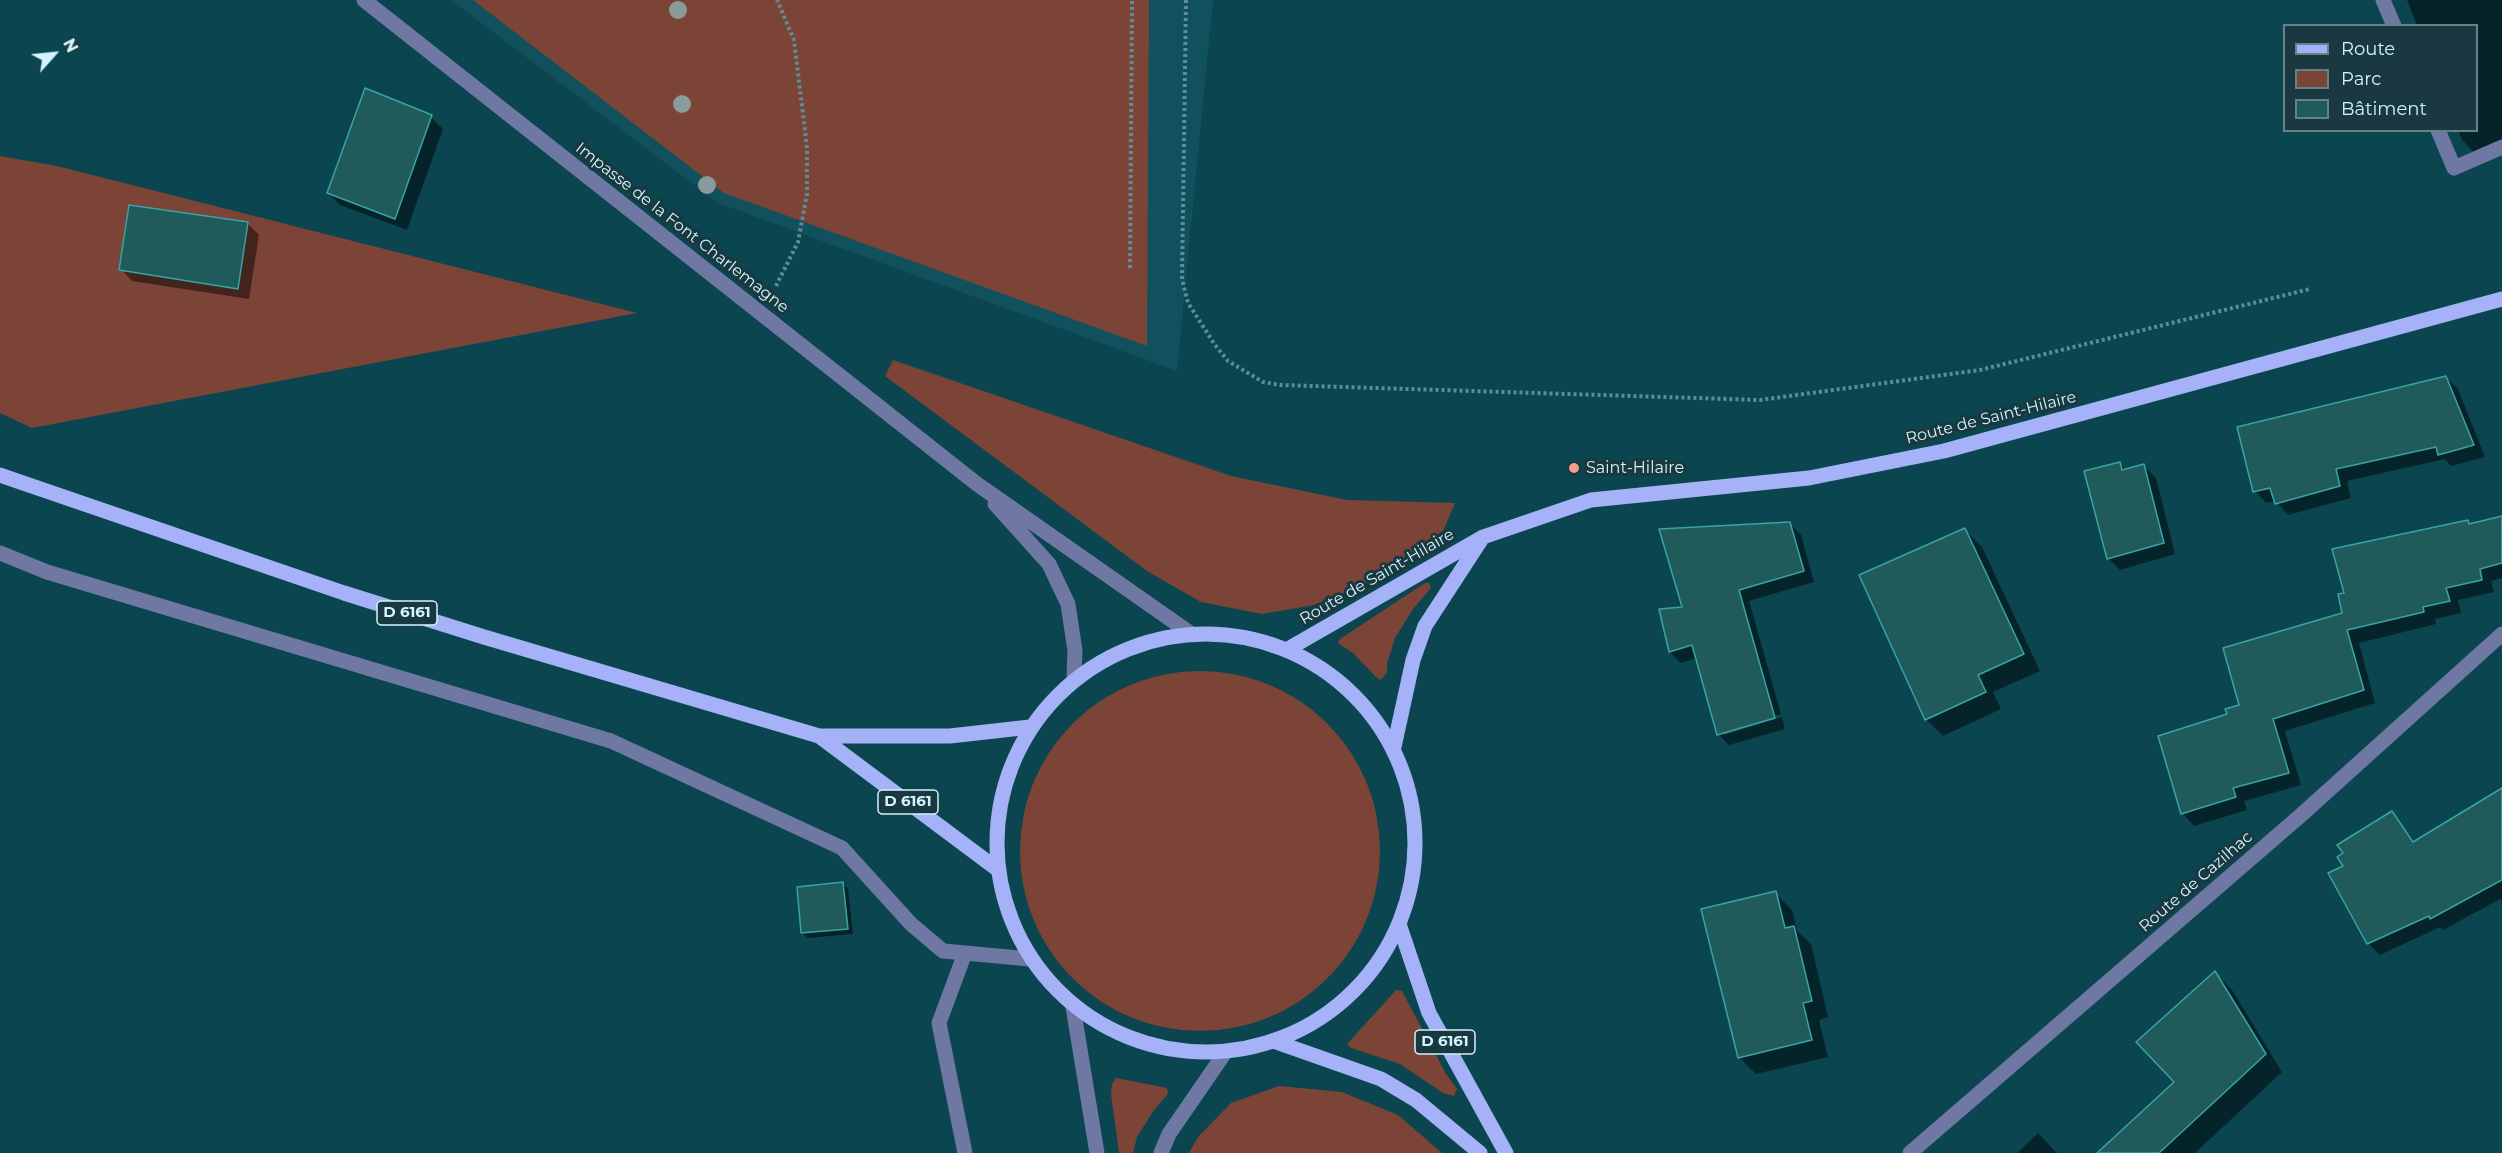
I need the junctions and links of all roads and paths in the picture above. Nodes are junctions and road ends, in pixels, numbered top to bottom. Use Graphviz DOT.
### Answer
graph roads {
  1 [pos="364,0"];
  2 [pos="777,0"];
  3 [pos="1132,0"];
  4 [pos="1186,0"];
  5 [pos="2383,0"];
  6 [pos="2393,24"];
  7 [pos="2439,132"];
  8 [pos="2502,147"];
  9 [pos="1130,268"];
  10 [pos="2310,289"];
  11 [pos="2502,299"];
  12 [pos="762,313"];
  13 [pos="0,475"];
  14 [pos="977,484"];
  15 [pos="1483,537"];
  16 [pos="0,553"];
  17 [pos="1190,633"];
  18 [pos="2502,634"];
  19 [pos="1288,649"];
  20 [pos="1074,675"];
  21 [pos="1030,727"];
  22 [pos="819,736"];
  23 [pos="1394,747"];
  24 [pos="997,869"];
  25 [pos="1399,924"];
  26 [pos="965,953"];
  27 [pos="1030,959"];
  28 [pos="1073,1007"];
  29 [pos="1276,1042"];
  30 [pos="1224,1054"];
  31 [pos="965,1153"];
  32 [pos="1097,1153"];
  33 [pos="1161,1153"];
  34 [pos="1480,1153"];
  35 [pos="1506,1153"];
  36 [pos="1910,1153"];
  1 -- 12 [label="street, Impasse de la Font Charlemagne"];
  2 -- 12 [label="path"];
  3 -- 9 [label="path"];
  4 -- 10 [label="path"];
  5 -- 6 [label="street"];
  7 -- 8 [label="street"];
  11 -- 15 [label="main road, Route de Saint-Hilaire"];
  12 -- 14 [label="street, Impasse de la Font Charlemagne"];
  13 -- 22 [label="main road, D 6161"];
  14 -- 17 [label="street"];
  14 -- 20 [label="street"];
  15 -- 19 [label="main road, Route de Saint-Hilaire"];
  15 -- 23 [label="main road, Route de Saint-Hilaire"];
  16 -- 26 [label="street"];
  17 -- 19 [label="main road"];
  17 -- 20 [label="main road"];
  18 -- 36 [label="street, Route de Cazilhac"];
  19 -- 23 [label="main road"];
  20 -- 21 [label="main road"];
  21 -- 22 [label="main road, D 6161"];
  21 -- 24 [label="main road"];
  22 -- 24 [label="main road, D 6161"];
  23 -- 25 [label="main road"];
  24 -- 27 [label="main road"];
  25 -- 29 [label="main road"];
  25 -- 35 [label="main road, D 6161"];
  26 -- 27 [label="street"];
  26 -- 31 [label="street"];
  27 -- 28 [label="main road"];
  28 -- 30 [label="main road"];
  28 -- 32 [label="street"];
  29 -- 30 [label="main road"];
  29 -- 34 [label="main road"];
  30 -- 33 [label="street"];
}
